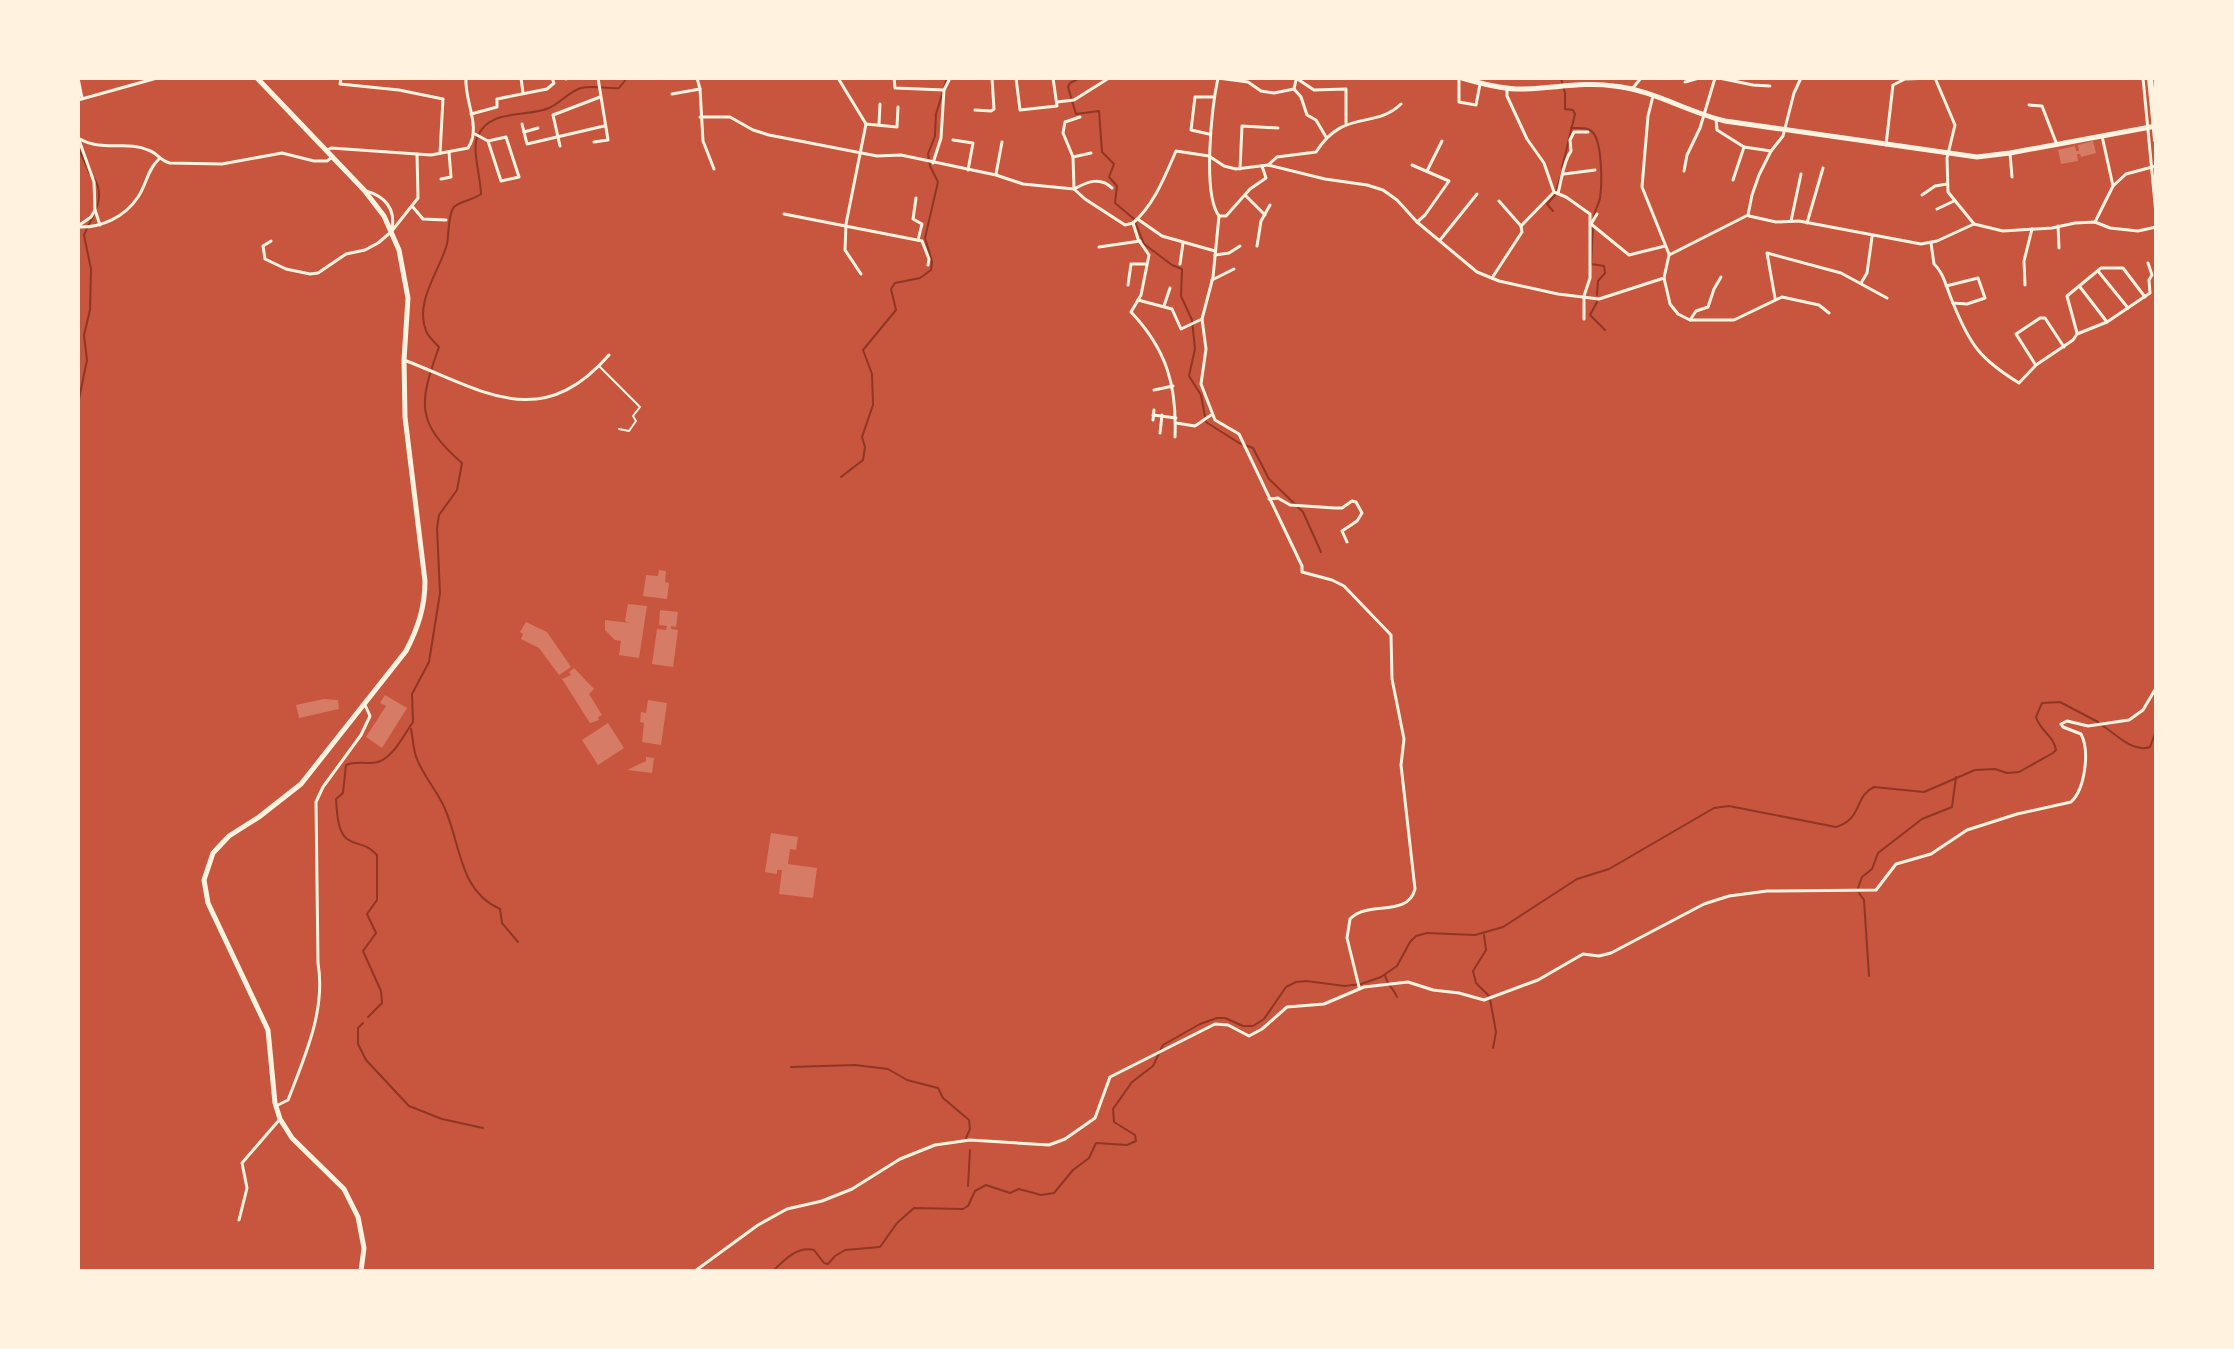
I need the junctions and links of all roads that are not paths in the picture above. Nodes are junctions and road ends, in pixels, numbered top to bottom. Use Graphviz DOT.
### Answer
graph roads {
  1 [pos="78,78"];
  2 [pos="157,78"];
  3 [pos="257,78"];
  4 [pos="341,78"];
  5 [pos="466,78"];
  6 [pos="521,78"];
  7 [pos="598,78"];
  8 [pos="697,78"];
  9 [pos="838,78"];
  10 [pos="894,78"];
  11 [pos="950,78"];
  12 [pos="992,78"];
  13 [pos="1016,78"];
  14 [pos="1053,78"];
  15 [pos="1109,78"];
  16 [pos="1218,78"];
  17 [pos="1460,78"];
  18 [pos="1606,78"];
  19 [pos="1641,78"];
  20 [pos="1699,78"];
  21 [pos="1717,78"];
  22 [pos="1801,78"];
  23 [pos="1934,78"];
  24 [pos="2143,78"];
  25 [pos="2150,78"];
  26 [pos="1296,79"];
  27 [pos="555,80"];
  28 [pos="1685,82"];
  29 [pos="1480,84"];
  30 [pos="1566,84"];
  31 [pos="1609,85"];
  32 [pos="1770,86"];
  33 [pos="1507,88"];
  34 [pos="700,89"];
  35 [pos="1294,89"];
  36 [pos="1632,89"];
  37 [pos="942,90"];
  38 [pos="599,91"];
  39 [pos="495,93"];
  40 [pos="523,93"];
  41 [pos="672,94"];
  42 [pos="1653,96"];
  43 [pos="1214,97"];
  44 [pos="80,99"];
  45 [pos="497,99"];
  46 [pos="1057,102"];
  47 [pos="880,104"];
  48 [pos="1401,104"];
  49 [pos="2029,105"];
  50 [pos="898,107"];
  51 [pos="975,110"];
  52 [pos="471,114"];
  53 [pos="1702,115"];
  54 [pos="700,117"];
  55 [pos="1080,117"];
  56 [pos="1716,119"];
  57 [pos="522,124"];
  58 [pos="866,124"];
  59 [pos="1346,124"];
  60 [pos="879,125"];
  61 [pos="604,126"];
  62 [pos="2156,126"];
  63 [pos="538,128"];
  64 [pos="1278,128"];
  65 [pos="2148,128"];
  66 [pos="1785,130"];
  67 [pos="524,132"];
  68 [pos="1588,132"];
  69 [pos="474,134"];
  70 [pos="1210,134"];
  71 [pos="2102,136"];
  72 [pos="78,137"];
  73 [pos="558,137"];
  74 [pos="1326,137"];
  75 [pos="953,140"];
  76 [pos="2156,140"];
  77 [pos="488,141"];
  78 [pos="1442,141"];
  79 [pos="594,142"];
  80 [pos="1002,142"];
  81 [pos="1886,145"];
  82 [pos="2057,145"];
  83 [pos="560,146"];
  84 [pos="1744,147"];
  85 [pos="325,151"];
  86 [pos="1771,151"];
  87 [pos="449,152"];
  88 [pos="862,152"];
  89 [pos="440,153"];
  90 [pos="1091,153"];
  91 [pos="2010,153"];
  92 [pos="417,154"];
  93 [pos="1949,154"];
  94 [pos="1209,156"];
  95 [pos="1073,157"];
  96 [pos="331,158"];
  97 [pos="159,159"];
  98 [pos="933,163"];
  99 [pos="1268,165"];
  100 [pos="1412,165"];
  101 [pos="1262,166"];
  102 [pos="2156,166"];
  103 [pos="2150,167"];
  104 [pos="1823,168"];
  105 [pos="714,169"];
  106 [pos="1240,169"];
  107 [pos="968,170"];
  108 [pos="1595,170"];
  109 [pos="1427,171"];
  110 [pos="1684,171"];
  111 [pos="1564,174"];
  112 [pos="1801,174"];
  113 [pos="996,175"];
  114 [pos="2012,177"];
  115 [pos="441,179"];
  116 [pos="1733,180"];
  117 [pos="1947,184"];
  118 [pos="2113,186"];
  119 [pos="1112,188"];
  120 [pos="1074,189"];
  121 [pos="364,190"];
  122 [pos="1556,193"];
  123 [pos="1477,194"];
  124 [pos="1922,195"];
  125 [pos="1246,196"];
  126 [pos="916,198"];
  127 [pos="1499,201"];
  128 [pos="1954,201"];
  129 [pos="1270,205"];
  130 [pos="412,206"];
  131 [pos="1937,209"];
  132 [pos="95,210"];
  133 [pos="784,214"];
  134 [pos="1597,214"];
  135 [pos="2156,214"];
  136 [pos="1265,215"];
  137 [pos="1748,215"];
  138 [pos="1219,216"];
  139 [pos="1137,219"];
  140 [pos="446,220"];
  141 [pos="1791,221"];
  142 [pos="1417,222"];
  143 [pos="2095,222"];
  144 [pos="1133,223"];
  145 [pos="1807,223"];
  146 [pos="846,224"];
  147 [pos="1592,224"];
  148 [pos="1974,224"];
  149 [pos="100,225"];
  150 [pos="1521,226"];
  151 [pos="2058,226"];
  152 [pos="82,227"];
  153 [pos="2156,227"];
  154 [pos="2032,229"];
  155 [pos="391,232"];
  156 [pos="1872,237"];
  157 [pos="917,240"];
  158 [pos="1440,240"];
  159 [pos="271,241"];
  160 [pos="1140,241"];
  161 [pos="1183,243"];
  162 [pos="1931,243"];
  163 [pos="1240,246"];
  164 [pos="1257,246"];
  165 [pos="1665,246"];
  166 [pos="1099,247"];
  167 [pos="2059,248"];
  168 [pos="1215,253"];
  169 [pos="1669,255"];
  170 [pos="2148,263"];
  171 [pos="1146,264"];
  172 [pos="1180,264"];
  173 [pos="928,265"];
  174 [pos="1234,269"];
  175 [pos="2098,271"];
  176 [pos="861,274"];
  177 [pos="1721,277"];
  178 [pos="1492,278"];
  179 [pos="1664,278"];
  180 [pos="1212,280"];
  181 [pos="1861,284"];
  182 [pos="1128,285"];
  183 [pos="2025,285"];
  184 [pos="1946,286"];
  185 [pos="2080,287"];
  186 [pos="1170,288"];
  187 [pos="1584,296"];
  188 [pos="2145,297"];
  189 [pos="1775,298"];
  190 [pos="1887,298"];
  191 [pos="1138,300"];
  192 [pos="1953,303"];
  193 [pos="1164,306"];
  194 [pos="2128,308"];
  195 [pos="1829,313"];
  196 [pos="1202,319"];
  197 [pos="1584,319"];
  198 [pos="1690,320"];
  199 [pos="2107,322"];
  200 [pos="2077,334"];
  201 [pos="2064,347"];
  202 [pos="609,355"];
  203 [pos="404,360"];
  204 [pos="2036,365"];
  205 [pos="599,366"];
  206 [pos="1173,386"];
  207 [pos="1154,390"];
  208 [pos="1153,415"];
  209 [pos="1162,415"];
  210 [pos="1211,415"];
  211 [pos="1176,421"];
  212 [pos="619,429"];
  213 [pos="1160,433"];
  214 [pos="1175,437"];
  215 [pos="1269,499"];
  216 [pos="1347,542"];
  217 [pos="2156,688"];
  218 [pos="365,704"];
  219 [pos="1359,988"];
  220 [pos="276,1106"];
  221 [pos="280,1119"];
  222 [pos="239,1220"];
  223 [pos="361,1271"];
  224 [pos="695,1271"];
  225 [pos="1704,1271"];
  226 [pos="1713,1271"];
  1 -- 44 [label="street"];
  2 -- 44 [label="street"];
  3 -- 85 [label="main road"];
  4 -- 89 [label="street"];
  5 -- 52 [label="street"];
  6 -- 40 [label="street"];
  7 -- 38 [label="street"];
  8 -- 34 [label="street"];
  9 -- 58 [label="street"];
  10 -- 37 [label="street"];
  11 -- 37 [label="street"];
  12 -- 51 [label="street"];
  13 -- 46 [label="street"];
  14 -- 46 [label="street"];
  15 -- 46 [label="street"];
  16 -- 35 [label="street"];
  16 -- 43 [label="street"];
  17 -- 29 [label="main road"];
  17 -- 29 [label="street"];
  18 -- 31 [label="street"];
  19 -- 36 [label="street"];
  20 -- 28 [label="street"];
  21 -- 32 [label="street"];
  21 -- 53 [label="street"];
  22 -- 66 [label="street"];
  23 -- 81 [label="street"];
  23 -- 93 [label="street"];
  24 -- 65 [label="street"];
  25 -- 76 [label="highway"];
  26 -- 35 [label="street"];
  26 -- 59 [label="street"];
  27 -- 40 [label="street"];
  29 -- 33 [label="main road"];
  30 -- 31 [label="main road"];
  30 -- 33 [label="main road"];
  31 -- 36 [label="main road"];
  33 -- 122 [label="street"];
  34 -- 41 [label="street"];
  34 -- 54 [label="street"];
  35 -- 74 [label="street"];
  36 -- 42 [label="main road"];
  37 -- 98 [label="street"];
  38 -- 61 [label="street"];
  38 -- 73 [label="street"];
  39 -- 45 [label="street"];
  40 -- 45 [label="street"];
  42 -- 53 [label="main road"];
  42 -- 165 [label="street"];
  43 -- 70 [label="street"];
  43 -- 70 [label="street"];
  45 -- 52 [label="street"];
  47 -- 60 [label="street"];
  48 -- 59 [label="street"];
  49 -- 82 [label="street"];
  50 -- 60 [label="street"];
  52 -- 69 [label="street"];
  53 -- 56 [label="main road"];
  53 -- 110 [label="street"];
  54 -- 88 [label="street"];
  54 -- 105 [label="street"];
  55 -- 95 [label="street"];
  56 -- 66 [label="main road"];
  56 -- 84 [label="street"];
  57 -- 67 [label="street"];
  58 -- 60 [label="street"];
  58 -- 88 [label="street"];
  59 -- 74 [label="street"];
  61 -- 73 [label="street"];
  61 -- 79 [label="street"];
  62 -- 65 [label="main road"];
  63 -- 67 [label="street"];
  64 -- 106 [label="street"];
  65 -- 71 [label="main road"];
  65 -- 103 [label="street"];
  66 -- 81 [label="main road"];
  66 -- 86 [label="street"];
  67 -- 73 [label="street"];
  68 -- 111 [label="street"];
  69 -- 77 [label="street"];
  69 -- 87 [label="street"];
  70 -- 94 [label="street"];
  71 -- 82 [label="main road"];
  71 -- 118 [label="street"];
  72 -- 97 [label="street"];
  72 -- 132 [label="street"];
  73 -- 83 [label="street"];
  74 -- 99 [label="street"];
  75 -- 107 [label="street"];
  77 -- 77 [label="street"];
  78 -- 109 [label="street"];
  80 -- 113 [label="street"];
  81 -- 93 [label="main road"];
  82 -- 91 [label="main road"];
  84 -- 86 [label="street"];
  84 -- 116 [label="street"];
  85 -- 92 [label="street"];
  85 -- 96 [label="main road"];
  86 -- 137 [label="street"];
  87 -- 89 [label="street"];
  87 -- 115 [label="street"];
  88 -- 98 [label="street"];
  88 -- 146 [label="street"];
  89 -- 92 [label="street"];
  90 -- 95 [label="street"];
  91 -- 93 [label="main road"];
  91 -- 114 [label="street"];
  92 -- 130 [label="street"];
  93 -- 117 [label="street"];
  94 -- 106 [label="street"];
  94 -- 138 [label="street"];
  94 -- 139 [label="street"];
  95 -- 120 [label="street"];
  96 -- 97 [label="street"];
  96 -- 121 [label="main road"];
  97 -- 149 [label="street"];
  98 -- 107 [label="street"];
  99 -- 101 [label="street"];
  99 -- 142 [label="street"];
  100 -- 109 [label="street"];
  101 -- 106 [label="street"];
  101 -- 125 [label="street"];
  102 -- 103 [label="street"];
  103 -- 118 [label="street"];
  103 -- 135 [label="street"];
  104 -- 145 [label="street"];
  107 -- 113 [label="street"];
  108 -- 111 [label="street"];
  109 -- 142 [label="street"];
  111 -- 122 [label="street"];
  112 -- 141 [label="street"];
  113 -- 120 [label="street"];
  117 -- 124 [label="street"];
  117 -- 128 [label="street"];
  118 -- 143 [label="street"];
  119 -- 120 [label="street"];
  120 -- 144 [label="street"];
  121 -- 155 [label="main road"];
  121 -- 155 [label="street"];
  122 -- 147 [label="street"];
  122 -- 150 [label="street"];
  123 -- 158 [label="street"];
  125 -- 136 [label="street"];
  125 -- 138 [label="street"];
  126 -- 157 [label="street"];
  127 -- 150 [label="street"];
  128 -- 131 [label="street"];
  128 -- 148 [label="street"];
  129 -- 136 [label="street"];
  130 -- 140 [label="street"];
  130 -- 155 [label="street"];
  132 -- 149 [label="street"];
  132 -- 152 [label="street"];
  133 -- 146 [label="street"];
  134 -- 147 [label="street"];
  136 -- 164 [label="street"];
  137 -- 141 [label="street"];
  137 -- 169 [label="street"];
  138 -- 168 [label="street"];
  139 -- 144 [label="street"];
  139 -- 161 [label="street"];
  141 -- 145 [label="street"];
  142 -- 158 [label="street"];
  143 -- 151 [label="street"];
  143 -- 153 [label="street"];
  144 -- 160 [label="street"];
  145 -- 156 [label="street"];
  146 -- 157 [label="street"];
  146 -- 176 [label="street"];
  147 -- 165 [label="street"];
  147 -- 187 [label="street"];
  148 -- 154 [label="street"];
  148 -- 162 [label="street"];
  149 -- 152 [label="street"];
  150 -- 178 [label="street"];
  151 -- 154 [label="street"];
  151 -- 167 [label="street"];
  154 -- 183 [label="street"];
  155 -- 159 [label="street"];
  155 -- 203 [label="main road"];
  156 -- 162 [label="street"];
  156 -- 181 [label="street"];
  157 -- 173 [label="street"];
  158 -- 178 [label="street"];
  160 -- 166 [label="street"];
  160 -- 171 [label="street"];
  161 -- 168 [label="street"];
  161 -- 172 [label="street"];
  162 -- 184 [label="street"];
  163 -- 168 [label="street"];
  165 -- 169 [label="street"];
  168 -- 180 [label="street"];
  169 -- 179 [label="street"];
  170 -- 188 [label="street"];
  171 -- 182 [label="street"];
  171 -- 191 [label="street"];
  174 -- 180 [label="street"];
  175 -- 185 [label="street"];
  175 -- 188 [label="street"];
  175 -- 194 [label="street"];
  177 -- 198 [label="street"];
  178 -- 187 [label="street"];
  179 -- 187 [label="street"];
  179 -- 198 [label="street"];
  180 -- 196 [label="street"];
  181 -- 189 [label="street"];
  181 -- 190 [label="street"];
  184 -- 192 [label="street"];
  184 -- 192 [label="street"];
  185 -- 199 [label="street"];
  185 -- 200 [label="street"];
  186 -- 193 [label="street"];
  187 -- 197 [label="street"];
  188 -- 194 [label="street"];
  189 -- 195 [label="street"];
  189 -- 198 [label="street"];
  191 -- 193 [label="street"];
  191 -- 206 [label="street"];
  192 -- 204 [label="street"];
  193 -- 196 [label="street"];
  194 -- 199 [label="street"];
  196 -- 210 [label="street"];
  199 -- 200 [label="street"];
  200 -- 201 [label="street"];
  201 -- 204 [label="street"];
  201 -- 204 [label="street"];
  202 -- 205 [label="street"];
  203 -- 205 [label="street"];
  203 -- 218 [label="main road"];
  205 -- 212 [label="lane"];
  206 -- 207 [label="street"];
  206 -- 211 [label="street"];
  208 -- 209 [label="street"];
  209 -- 211 [label="street"];
  209 -- 213 [label="street"];
  210 -- 211 [label="street"];
  210 -- 215 [label="street"];
  211 -- 214 [label="street"];
  215 -- 216 [label="street"];
  215 -- 219 [label="street"];
  217 -- 219 [label="street"];
  218 -- 220 [label="street"];
  218 -- 220 [label="main road"];
  219 -- 224 [label="street"];
  220 -- 221 [label="main road"];
  221 -- 222 [label="street"];
  221 -- 223 [label="main road"];
  225 -- 226 [label="street"];
}
